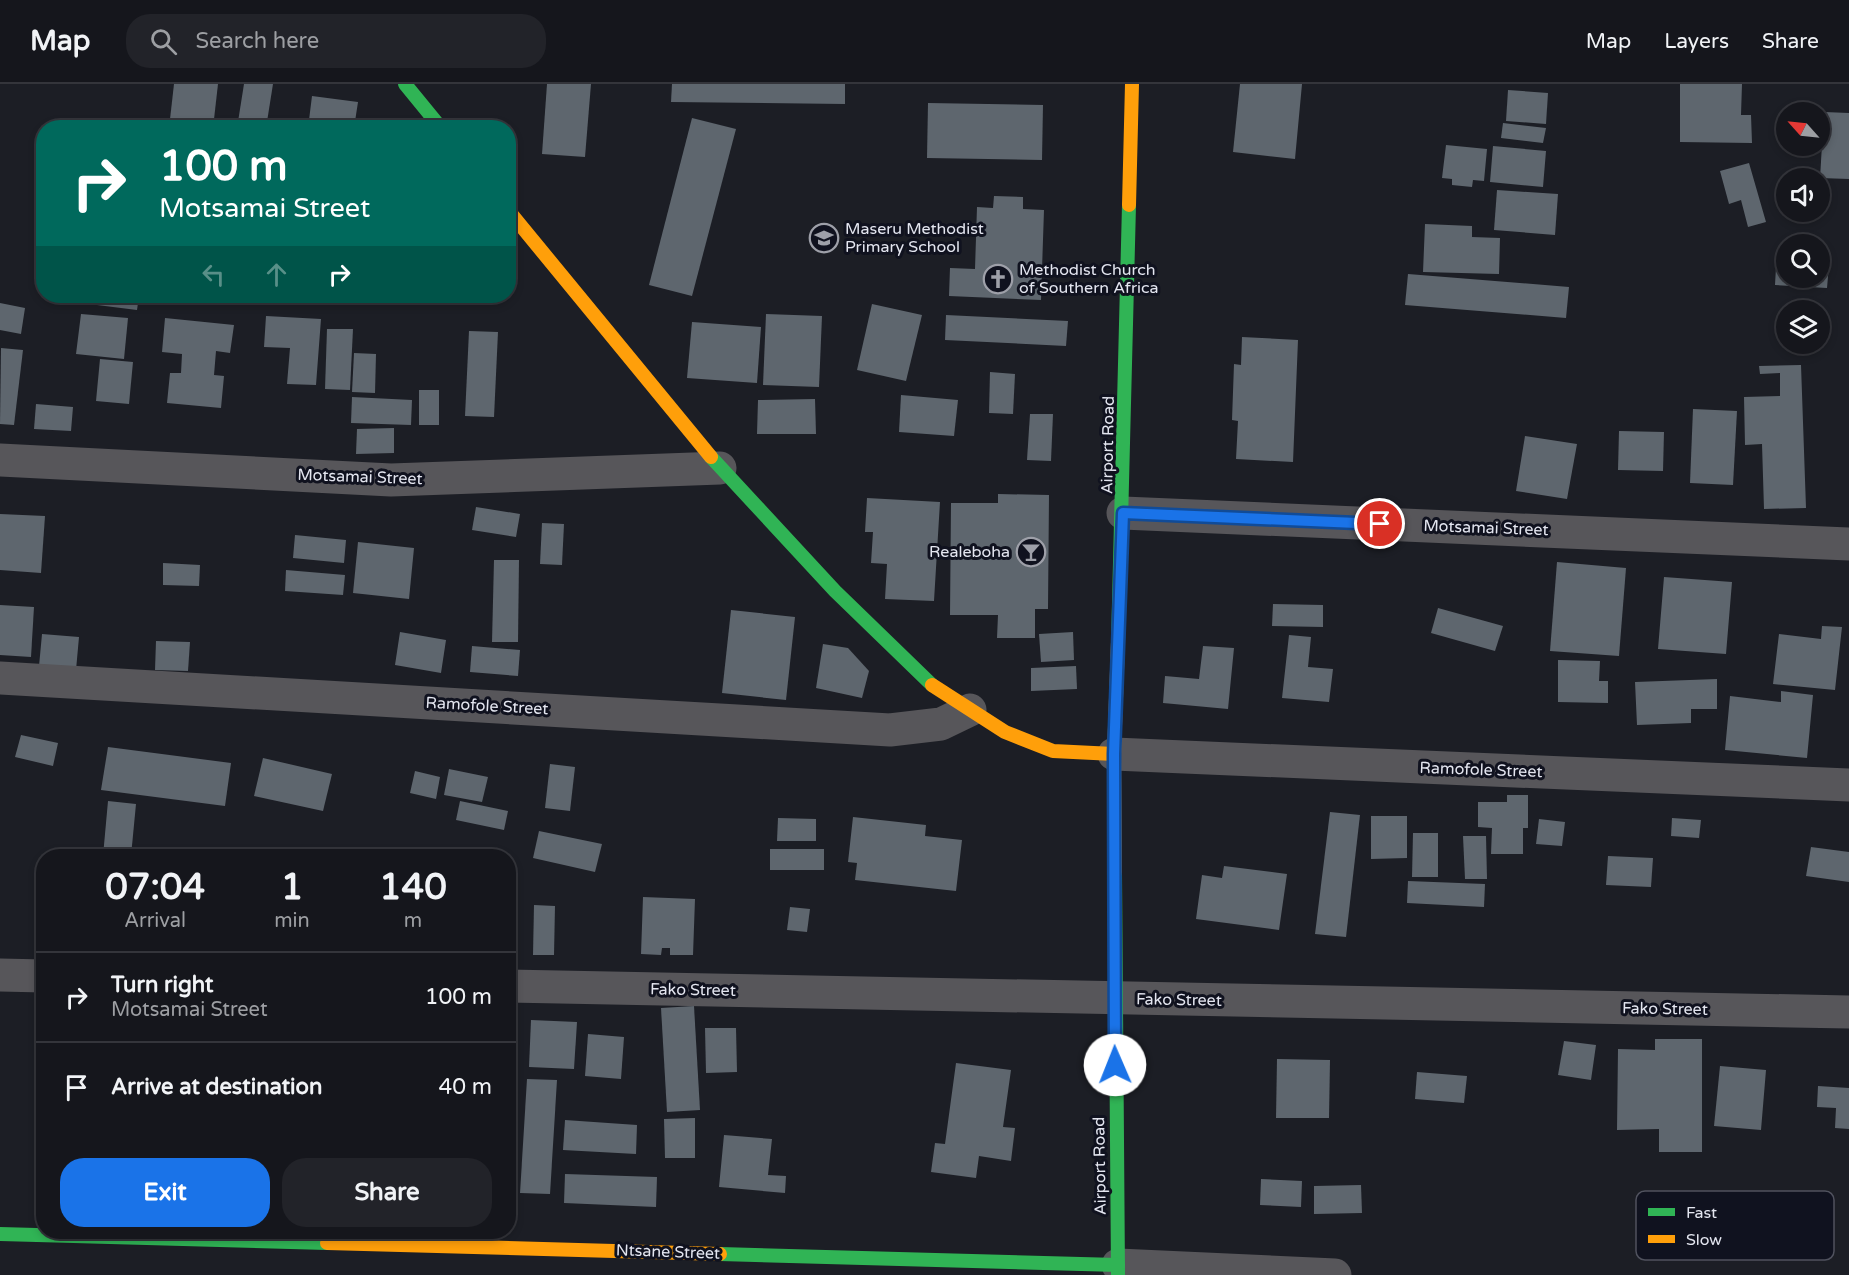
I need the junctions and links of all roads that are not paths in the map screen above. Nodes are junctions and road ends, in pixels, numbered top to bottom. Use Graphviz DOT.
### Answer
graph roads {
  1 [pos="405,84"];
  2 [pos="1132,84"];
  3 [pos="434,120"];
  4 [pos="516,220"];
  5 [pos="0,460"];
  6 [pos="720,468"];
  7 [pos="1123,513"];
  8 [pos="1849,544"];
  9 [pos="0,678"];
  10 [pos="970,710"];
  11 [pos="1114,754"];
  12 [pos="1849,785"];
  13 [pos="0,975"];
  14 [pos="36,976"];
  15 [pos="516,986"];
  16 [pos="1114,999"];
  17 [pos="1849,1012"];
  18 [pos="0,1234"];
  19 [pos="36,1235"];
  20 [pos="155,1239"];
  21 [pos="1118,1270"];
  22 [pos="1335,1275"];
  1 -- 3 [label="street"];
  2 -- 7 [label="street, Airport Road"];
  4 -- 6 [label="street"];
  5 -- 6 [label="street, Motsamai Street"];
  6 -- 10 [label="street"];
  7 -- 8 [label="street, Motsamai Street"];
  7 -- 11 [label="street, Airport Road"];
  9 -- 10 [label="street, Ramofole Street"];
  10 -- 11 [label="street"];
  11 -- 12 [label="street, Ramofole Street"];
  11 -- 16 [label="street, Airport Road"];
  13 -- 14 [label="street"];
  15 -- 16 [label="street, Fako Street"];
  16 -- 17 [label="street, Fako Street"];
  16 -- 21 [label="street, Airport Road"];
  18 -- 19 [label="street, Ntsane Street"];
  20 -- 21 [label="street, Ntsane Street"];
  21 -- 22 [label="street, Ntsane Street"];
}
